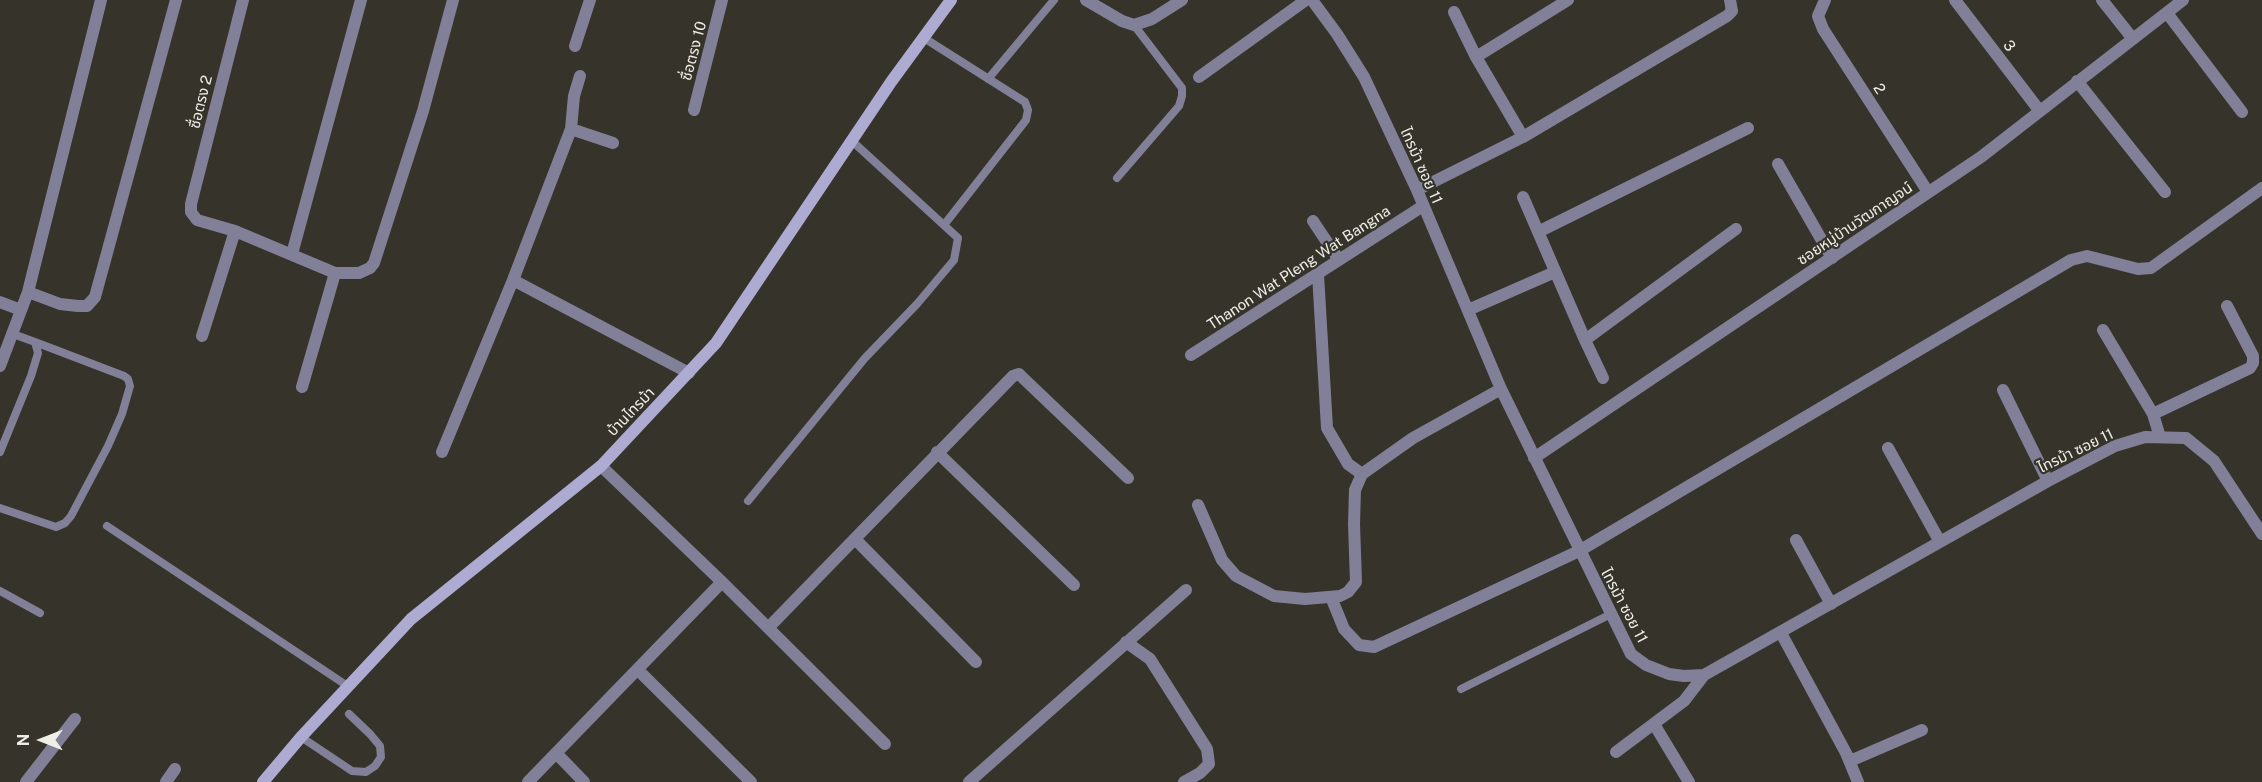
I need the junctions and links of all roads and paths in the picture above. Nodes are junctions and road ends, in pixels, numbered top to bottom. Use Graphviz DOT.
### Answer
graph roads {
  1 [pos="101,0"];
  2 [pos="176,0"];
  3 [pos="243,0"];
  4 [pos="361,0"];
  5 [pos="453,0"];
  6 [pos="590,0"];
  7 [pos="722,0"];
  8 [pos="951,0"];
  9 [pos="1054,0"];
  10 [pos="1086,0"];
  11 [pos="1182,0"];
  12 [pos="1306,0"];
  13 [pos="1312,0"];
  14 [pos="1568,0"];
  15 [pos="1730,0"];
  16 [pos="1825,0"];
  17 [pos="1955,0"];
  18 [pos="2102,0"];
  19 [pos="2182,0"];
  20 [pos="1454,12"];
  21 [pos="2166,13"];
  22 [pos="1134,25"];
  23 [pos="924,38"];
  24 [pos="2133,39"];
  25 [pos="576,46"];
  26 [pos="1476,57"];
  27 [pos="580,76"];
  28 [pos="1199,77"];
  29 [pos="988,79"];
  30 [pos="2077,81"];
  31 [pos="694,110"];
  32 [pos="2039,110"];
  33 [pos="2242,112"];
  34 [pos="1748,128"];
  35 [pos="571,129"];
  36 [pos="1523,137"];
  37 [pos="852,141"];
  38 [pos="613,143"];
  39 [pos="1778,164"];
  40 [pos="1117,178"];
  41 [pos="2262,188"];
  42 [pos="1417,190"];
  43 [pos="1928,192"];
  44 [pos="2165,192"];
  45 [pos="1523,197"];
  46 [pos="1423,206"];
  47 [pos="1313,220"];
  48 [pos="944,225"];
  49 [pos="1736,229"];
  50 [pos="235,231"];
  51 [pos="1538,232"];
  52 [pos="292,254"];
  53 [pos="1832,258"];
  54 [pos="1339,260"];
  55 [pos="1555,272"];
  56 [pos="335,273"];
  57 [pos="1318,274"];
  58 [pos="513,280"];
  59 [pos="28,292"];
  60 [pos="0,302"];
  61 [pos="2227,306"];
  62 [pos="21,310"];
  63 [pos="1468,310"];
  64 [pos="2103,330"];
  65 [pos="13,334"];
  66 [pos="202,336"];
  67 [pos="1585,340"];
  68 [pos="35,342"];
  69 [pos="1191,355"];
  70 [pos="0,366"];
  71 [pos="689,373"];
  72 [pos="1603,378"];
  73 [pos="302,387"];
  74 [pos="1501,389"];
  75 [pos="2002,390"];
  76 [pos="2153,414"];
  77 [pos="2160,437"];
  78 [pos="1888,448"];
  79 [pos="0,452"];
  80 [pos="442,452"];
  81 [pos="937,452"];
  82 [pos="1534,458"];
  83 [pos="601,466"];
  84 [pos="1362,474"];
  85 [pos="1128,478"];
  86 [pos="2048,481"];
  87 [pos="748,501"];
  88 [pos="1198,505"];
  89 [pos="0,508"];
  90 [pos="107,526"];
  91 [pos="2262,534"];
  92 [pos="855,538"];
  93 [pos="1796,540"];
  94 [pos="1940,542"];
  95 [pos="1579,551"];
  96 [pos="722,582"];
  97 [pos="1074,585"];
  98 [pos="1186,590"];
  99 [pos="0,591"];
  100 [pos="1331,597"];
  101 [pos="1831,604"];
  102 [pos="40,613"];
  103 [pos="1611,614"];
  104 [pos="769,627"];
  105 [pos="1781,633"];
  106 [pos="1126,642"];
  107 [pos="976,662"];
  108 [pos="638,670"];
  109 [pos="1704,675"];
  110 [pos="349,687"];
  111 [pos="1461,689"];
  112 [pos="348,714"];
  113 [pos="75,719"];
  114 [pos="1654,724"];
  115 [pos="1922,730"];
  116 [pos="301,737"];
  117 [pos="885,744"];
  118 [pos="1616,752"];
  119 [pos="556,753"];
  120 [pos="1850,761"];
  121 [pos="175,769"];
  122 [pos="26,782"];
  123 [pos="165,782"];
  124 [pos="263,782"];
  125 [pos="528,782"];
  126 [pos="584,782"];
  127 [pos="751,782"];
  128 [pos="969,782"];
  129 [pos="1184,782"];
  130 [pos="1689,782"];
  131 [pos="1858,782"];
  1 -- 59 [label="street"];
  2 -- 59 [label="street"];
  3 -- 50 [label="street, ซื่อตรง 2"];
  4 -- 52 [label="street"];
  5 -- 56 [label="street"];
  6 -- 25 [label="street"];
  7 -- 31 [label="street, ซื่อตรง 10"];
  8 -- 23 [label="street, บ้านไทรม้า"];
  9 -- 29 [label="lane"];
  10 -- 22 [label="street"];
  11 -- 22 [label="street"];
  12 -- 28 [label="street"];
  13 -- 42 [label="street, ไทรม้า ซอย 11"];
  14 -- 26 [label="street"];
  15 -- 36 [label="street"];
  16 -- 43 [label="street, 2"];
  17 -- 32 [label="street, 3"];
  18 -- 24 [label="street"];
  19 -- 21 [label="street, ซอยหมู่บ้านวัฒกาญจน์"];
  20 -- 26 [label="street"];
  21 -- 24 [label="street, ซอยหมู่บ้านวัฒกาญจน์"];
  21 -- 33 [label="street"];
  22 -- 40 [label="lane"];
  23 -- 29 [label="lane"];
  23 -- 37 [label="street, บ้านไทรม้า"];
  24 -- 30 [label="street, ซอยหมู่บ้านวัฒกาญจน์"];
  26 -- 36 [label="street"];
  27 -- 35 [label="street"];
  29 -- 48 [label="lane"];
  30 -- 32 [label="street, ซอยหมู่บ้านวัฒกาญจน์"];
  30 -- 44 [label="street"];
  32 -- 43 [label="street, ซอยหมู่บ้านวัฒกาญจน์"];
  34 -- 51 [label="street"];
  35 -- 38 [label="street"];
  35 -- 58 [label="street"];
  36 -- 42 [label="street"];
  37 -- 48 [label="lane"];
  37 -- 71 [label="street, บ้านไทรม้า"];
  39 -- 53 [label="street"];
  41 -- 95 [label="street"];
  42 -- 46 [label="street, ไทรม้า ซอย 11"];
  43 -- 53 [label="street, ซอยหมู่บ้านวัฒกาญจน์"];
  45 -- 51 [label="street"];
  46 -- 54 [label="street, Thanon Wat Pleng Wat Bangna"];
  46 -- 63 [label="street, ไทรม้า ซอย 11"];
  47 -- 54 [label="street"];
  48 -- 87 [label="lane"];
  49 -- 67 [label="street"];
  50 -- 52 [label="street"];
  50 -- 66 [label="street"];
  51 -- 55 [label="street"];
  52 -- 56 [label="street"];
  53 -- 82 [label="street, ซอยหมู่บ้านวัฒกาญจน์"];
  54 -- 57 [label="street, Thanon Wat Pleng Wat Bangna"];
  55 -- 63 [label="street"];
  55 -- 67 [label="street"];
  56 -- 73 [label="street"];
  57 -- 69 [label="street, Thanon Wat Pleng Wat Bangna"];
  57 -- 84 [label="street"];
  58 -- 71 [label="street"];
  58 -- 80 [label="street"];
  59 -- 62 [label="street"];
  60 -- 62 [label="street"];
  61 -- 76 [label="street"];
  62 -- 65 [label="street"];
  63 -- 74 [label="street, ไทรม้า ซอย 11"];
  64 -- 76 [label="street"];
  65 -- 68 [label="lane"];
  65 -- 70 [label="street"];
  67 -- 72 [label="street"];
  68 -- 79 [label="lane"];
  68 -- 89 [label="lane"];
  71 -- 83 [label="street, บ้านไทรม้า"];
  74 -- 82 [label="street, ไทรม้า ซอย 11"];
  74 -- 84 [label="street"];
  75 -- 86 [label="street"];
  76 -- 77 [label="street"];
  77 -- 86 [label="street, ไทรม้า ซอย 11"];
  77 -- 91 [label="street, ไทรม้า ซอย 11"];
  78 -- 94 [label="street"];
  81 -- 85 [label="street"];
  81 -- 92 [label="street"];
  81 -- 97 [label="street"];
  82 -- 95 [label="street, ไทรม้า ซอย 11"];
  83 -- 96 [label="street"];
  83 -- 110 [label="street, บ้านไทรม้า"];
  84 -- 100 [label="street"];
  86 -- 94 [label="street, ไทรม้า ซอย 11"];
  88 -- 100 [label="street"];
  90 -- 110 [label="lane"];
  92 -- 104 [label="street"];
  92 -- 107 [label="street"];
  93 -- 101 [label="street"];
  94 -- 101 [label="street, ไทรม้า ซอย 11"];
  95 -- 100 [label="street"];
  95 -- 103 [label="street, ไทรม้า ซอย 11"];
  96 -- 104 [label="street"];
  96 -- 108 [label="street"];
  98 -- 106 [label="street"];
  99 -- 102 [label="lane"];
  101 -- 105 [label="street, ไทรม้า ซอย 11"];
  103 -- 109 [label="street, ไทรม้า ซอย 11"];
  103 -- 111 [label="lane"];
  104 -- 117 [label="street"];
  105 -- 109 [label="street, ไทรม้า ซอย 11"];
  105 -- 120 [label="street"];
  106 -- 128 [label="street"];
  106 -- 129 [label="street"];
  108 -- 119 [label="street"];
  108 -- 127 [label="street"];
  109 -- 114 [label="street"];
  110 -- 116 [label="street, บ้านไทรม้า"];
  112 -- 116 [label="lane"];
  113 -- 122 [label="street"];
  114 -- 118 [label="street"];
  114 -- 130 [label="street"];
  115 -- 120 [label="street"];
  116 -- 124 [label="street, บ้านไทรม้า"];
  119 -- 125 [label="street"];
  119 -- 126 [label="street"];
  120 -- 131 [label="street"];
  121 -- 123 [label="street"];
}
